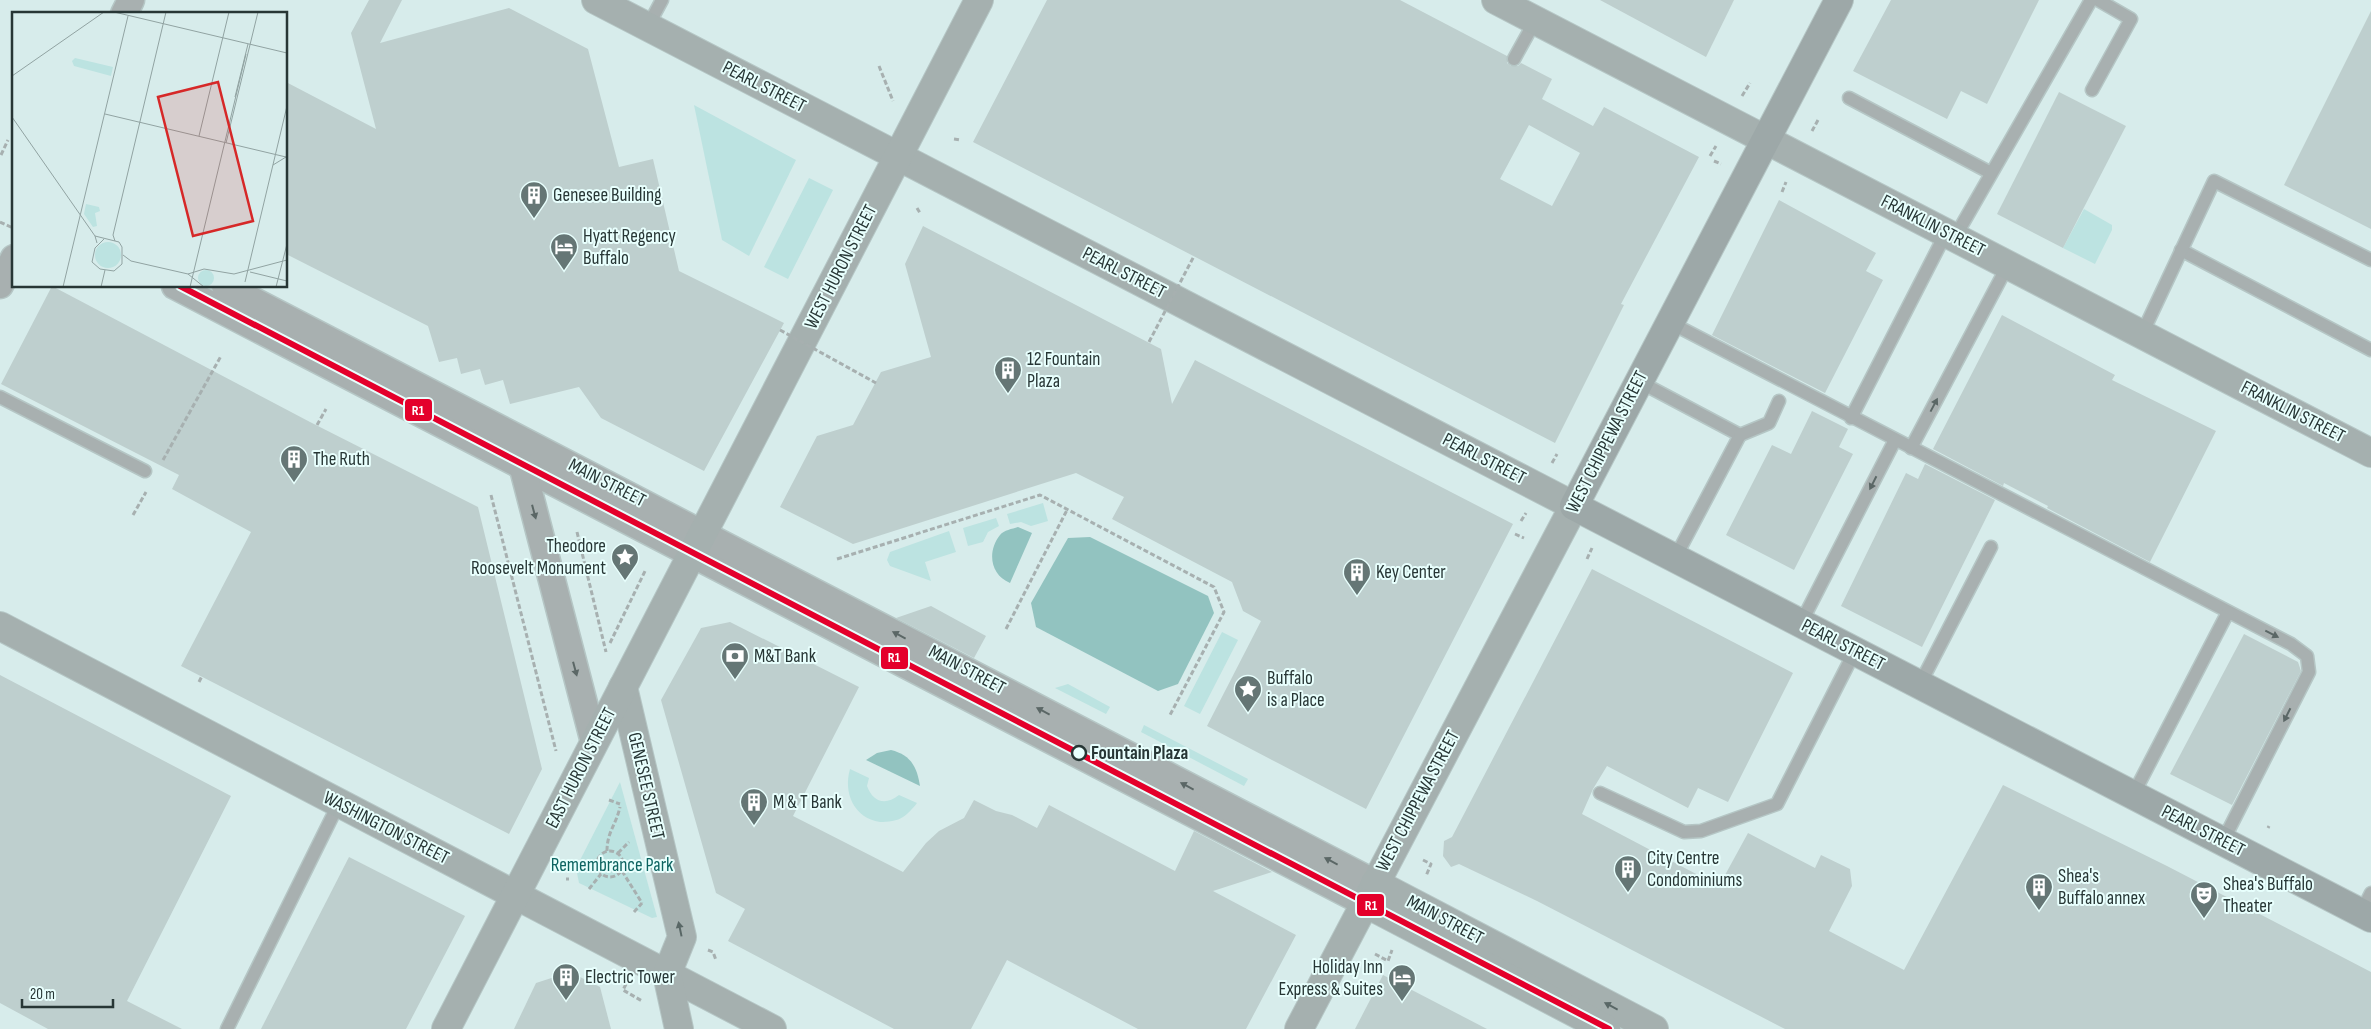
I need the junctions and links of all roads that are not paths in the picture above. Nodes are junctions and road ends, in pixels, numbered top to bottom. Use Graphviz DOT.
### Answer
graph roads {
  1 [pos="131,0"];
  2 [pos="596,0"];
  3 [pos="662,0"];
  4 [pos="979,0"];
  5 [pos="1496,0"];
  6 [pos="1839,0"];
  7 [pos="2091,0"];
  8 [pos="2098,0"];
  9 [pos="125,12"];
  10 [pos="1535,20"];
  11 [pos="648,26"];
  12 [pos="1514,59"];
  13 [pos="2092,90"];
  14 [pos="1849,98"];
  15 [pos="1765,139"];
  16 [pos="899,156"];
  17 [pos="1991,173"];
  18 [pos="1950,235"];
  19 [pos="2181,250"];
  20 [pos="2371,260"];
  21 [pos="12,262"];
  22 [pos="2008,265"];
  23 [pos="0,284"];
  24 [pos="179,288"];
  25 [pos="229,288"];
  26 [pos="1669,322"];
  27 [pos="2142,334"];
  28 [pos="2371,350"];
  29 [pos="1638,381"];
  30 [pos="0,397"];
  31 [pos="1779,401"];
  32 [pos="1851,418"];
  33 [pos="1740,435"];
  34 [pos="1895,440"];
  35 [pos="1911,448"];
  36 [pos="2371,453"];
  37 [pos="522,465"];
  38 [pos="145,471"];
  39 [pos="1574,506"];
  40 [pos="699,539"];
  41 [pos="1991,547"];
  42 [pos="1675,558"];
  43 [pos="2228,612"];
  44 [pos="1801,623"];
  45 [pos="0,626"];
  46 [pos="1855,651"];
  47 [pos="1920,684"];
  48 [pos="623,687"];
  49 [pos="594,742"];
  50 [pos="1600,793"];
  51 [pos="2133,795"];
  52 [pos="339,803"];
  53 [pos="2223,841"];
  54 [pos="1371,890"];
  55 [pos="515,895"];
  56 [pos="2368,908"];
  57 [pos="667,974"];
  58 [pos="227,1029"];
  59 [pos="446,1029"];
  60 [pos="680,1029"];
  61 [pos="772,1029"];
  62 [pos="1299,1029"];
  63 [pos="1606,1029"];
  64 [pos="1654,1029"];
  1 -- 9 [label="street"];
  2 -- 11 [label="street, PEARL STREET"];
  3 -- 11 [label="lane"];
  4 -- 16 [label="street, WEST HURON STREET"];
  5 -- 10 [label="street, FRANKLIN STREET"];
  6 -- 15 [label="main road, WEST CHIPPEWA STREET"];
  7 -- 17 [label="lane"];
  8 -- 13 [label="lane"];
  10 -- 12 [label="lane"];
  10 -- 15 [label="street, FRANKLIN STREET"];
  11 -- 16 [label="street, PEARL STREET"];
  14 -- 17 [label="lane"];
  15 -- 18 [label="street, FRANKLIN STREET"];
  15 -- 26 [label="main road, WEST CHIPPEWA STREET"];
  16 -- 39 [label="street, PEARL STREET"];
  16 -- 40 [label="street, WEST HURON STREET"];
  17 -- 18 [label="lane"];
  18 -- 22 [label="street, FRANKLIN STREET"];
  18 -- 32 [label="lane"];
  19 -- 20 [label="lane"];
  19 -- 27 [label="lane"];
  19 -- 28 [label="lane"];
  21 -- 23 [label="street"];
  22 -- 27 [label="street, FRANKLIN STREET"];
  35 -- 22 [label="lane, one-way"];
  24 -- 37 [label="street, MAIN STREET"];
  25 -- 40 [label="street, MAIN STREET"];
  26 -- 29 [label="main road, WEST CHIPPEWA STREET"];
  26 -- 32 [label="lane"];
  27 -- 36 [label="street, FRANKLIN STREET"];
  29 -- 33 [label="lane"];
  29 -- 39 [label="main road, WEST CHIPPEWA STREET"];
  30 -- 38 [label="lane"];
  31 -- 33 [label="lane"];
  32 -- 34 [label="lane"];
  33 -- 42 [label="lane"];
  34 -- 35 [label="lane"];
  34 -- 44 [label="lane, one-way"];
  35 -- 43 [label="lane"];
  37 -- 40 [label="street, MAIN STREET"];
  37 -- 49 [label="street, one-way"];
  39 -- 42 [label="main road, PEARL STREET"];
  39 -- 54 [label="street, WEST CHIPPEWA STREET"];
  40 -- 48 [label="street, EAST HURON STREET"];
  40 -- 54 [label="street, MAIN STREET"];
  41 -- 47 [label="lane"];
  42 -- 44 [label="main road, PEARL STREET"];
  43 -- 51 [label="lane"];
  43 -- 53 [label="lane, one-way"];
  44 -- 46 [label="main road, PEARL STREET"];
  45 -- 52 [label="street, WASHINGTON STREET"];
  46 -- 47 [label="main road, PEARL STREET"];
  46 -- 50 [label="lane"];
  47 -- 51 [label="main road, PEARL STREET"];
  48 -- 49 [label="street, EAST HURON STREET"];
  57 -- 48 [label="street, GENESEE STREET, one-way"];
  49 -- 55 [label="street, EAST HURON STREET"];
  51 -- 53 [label="main road, PEARL STREET"];
  52 -- 55 [label="street, WASHINGTON STREET"];
  52 -- 58 [label="lane"];
  53 -- 56 [label="main road, PEARL STREET"];
  54 -- 62 [label="street, WEST CHIPPEWA STREET"];
  54 -- 63 [label="street, MAIN STREET"];
  64 -- 54 [label="street, MAIN STREET, one-way"];
  55 -- 57 [label="street, WASHINGTON STREET"];
  55 -- 59 [label="street, EAST HURON STREET"];
  57 -- 60 [label="street"];
  57 -- 61 [label="street, WASHINGTON STREET"];
}
